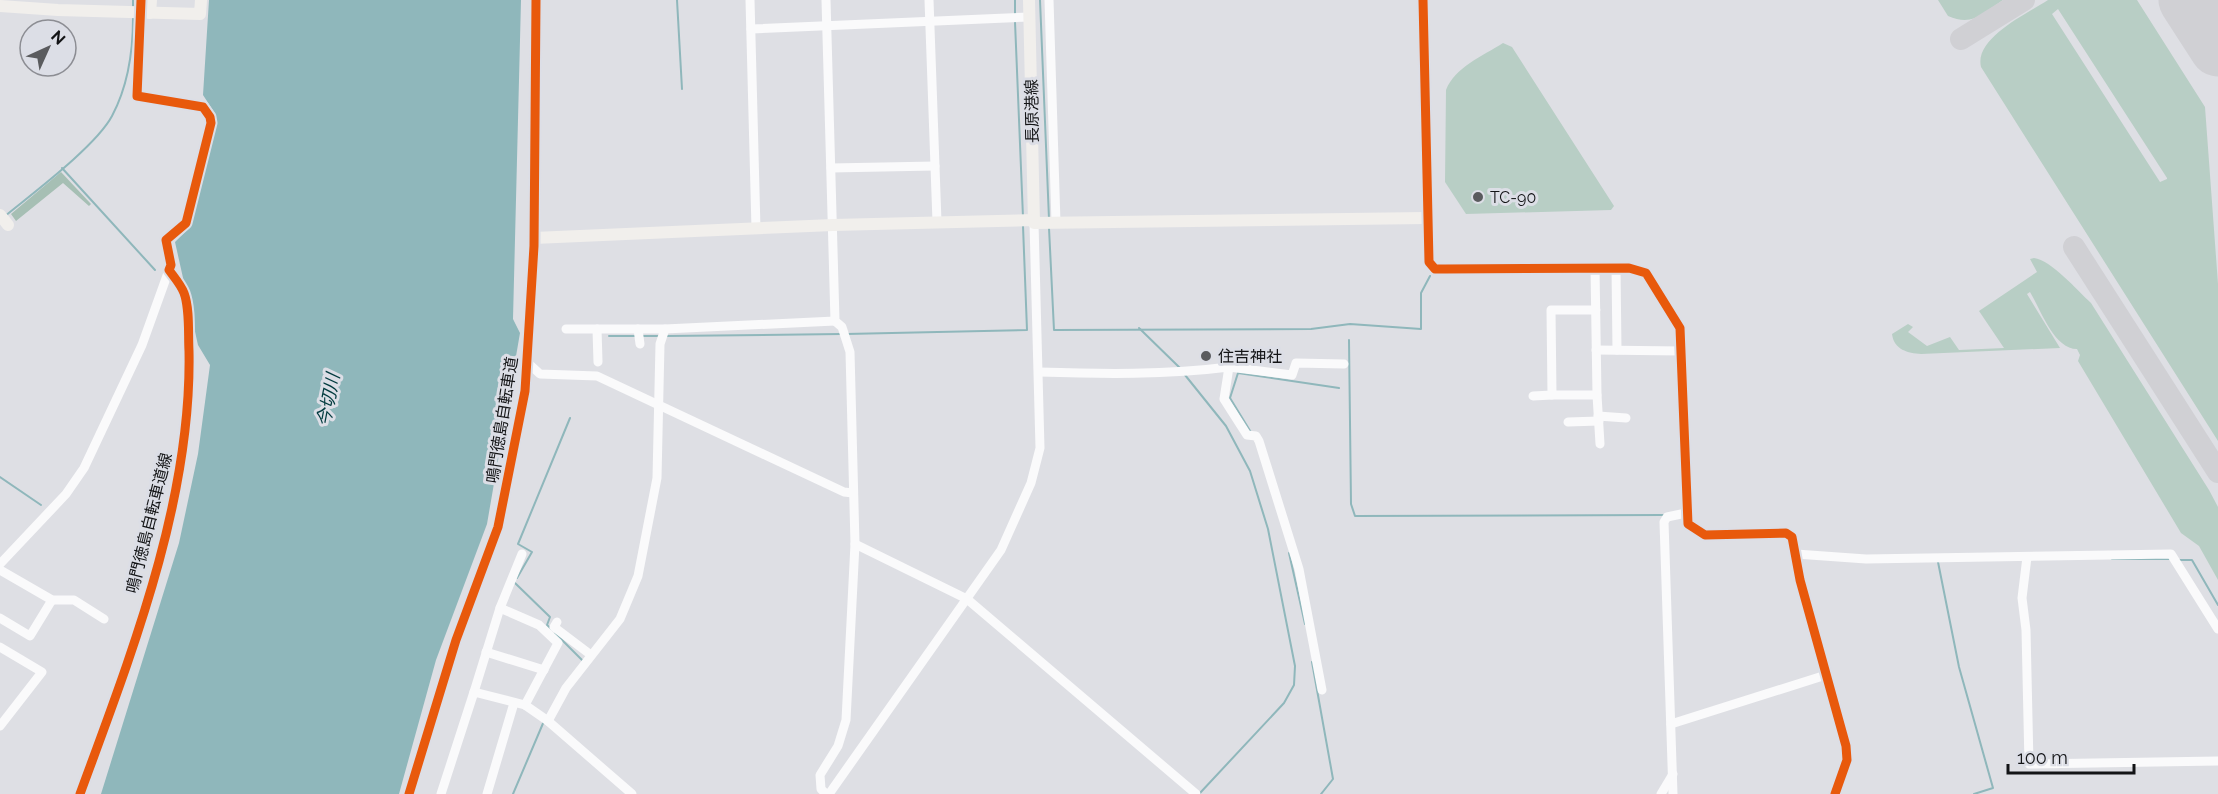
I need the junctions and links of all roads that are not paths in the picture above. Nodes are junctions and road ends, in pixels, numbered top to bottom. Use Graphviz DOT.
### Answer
graph roads {
  1 [pos="201,0"];
  2 [pos="536,0"];
  3 [pos="750,0"];
  4 [pos="826,0"];
  5 [pos="929,0"];
  6 [pos="1029,0"];
  7 [pos="1048,0"];
  8 [pos="1423,0"];
  9 [pos="0,6"];
  10 [pos="151,6"];
  11 [pos="1029,17"];
  12 [pos="930,22"];
  13 [pos="827,26"];
  14 [pos="751,29"];
  15 [pos="935,166"];
  16 [pos="831,168"];
  17 [pos="1426,218"];
  18 [pos="1034,221"];
  19 [pos="937,222"];
  20 [pos="1056,223"];
  21 [pos="833,225"];
  22 [pos="756,229"];
  23 [pos="534,238"];
  24 [pos="1595,268"];
  25 [pos="1616,268"];
  26 [pos="169,270"];
  27 [pos="1596,310"];
  28 [pos="835,321"];
  29 [pos="566,329"];
  30 [pos="597,329"];
  31 [pos="638,329"];
  32 [pos="665,329"];
  33 [pos="640,344"];
  34 [pos="1596,350"];
  35 [pos="1617,350"];
  36 [pos="1682,351"];
  37 [pos="598,362"];
  38 [pos="528,363"];
  39 [pos="1344,363"];
  40 [pos="1229,367"];
  41 [pos="1039,372"];
  42 [pos="1552,395"];
  43 [pos="1597,395"];
  44 [pos="1533,396"];
  45 [pos="660,405"];
  46 [pos="1599,418"];
  47 [pos="1626,418"];
  48 [pos="1568,422"];
  49 [pos="1600,444"];
  50 [pos="853,493"];
  51 [pos="1686,513"];
  52 [pos="855,544"];
  53 [pos="522,554"];
  54 [pos="1796,554"];
  55 [pos="2027,557"];
  56 [pos="0,564"];
  57 [pos="0,570"];
  58 [pos="968,599"];
  59 [pos="52,600"];
  60 [pos="500,608"];
  61 [pos="0,618"];
  62 [pos="104,619"];
  63 [pos="557,622"];
  64 [pos="2218,629"];
  65 [pos="0,647"];
  66 [pos="486,652"];
  67 [pos="591,655"];
  68 [pos="544,670"];
  69 [pos="1826,675"];
  70 [pos="1322,690"];
  71 [pos="474,692"];
  72 [pos="514,703"];
  73 [pos="525,705"];
  74 [pos="548,721"];
  75 [pos="1671,724"];
  76 [pos="0,726"];
  77 [pos="2218,761"];
  78 [pos="1673,774"];
  79 [pos="409,794"];
  80 [pos="441,794"];
  81 [pos="487,794"];
  82 [pos="632,794"];
  83 [pos="828,794"];
  84 [pos="1195,794"];
  85 [pos="1661,794"];
  86 [pos="1673,794"];
  87 [pos="1835,794"];
  1 -- 10 [label="street"];
  2 -- 23 [label="street, 鳴門徳島自転車道"];
  3 -- 14 [label="street"];
  4 -- 13 [label="street"];
  5 -- 12 [label="street"];
  6 -- 11 [label="street, 長原港線"];
  7 -- 20 [label="street"];
  8 -- 17 [label="street"];
  9 -- 10 [label="street"];
  11 -- 12 [label="street"];
  11 -- 18 [label="street, 長原港線"];
  12 -- 13 [label="street"];
  12 -- 15 [label="street"];
  13 -- 14 [label="street"];
  13 -- 16 [label="street"];
  14 -- 22 [label="street"];
  15 -- 16 [label="street"];
  15 -- 19 [label="street"];
  16 -- 21 [label="street"];
  17 -- 20 [label="street"];
  17 -- 24 [label="street"];
  18 -- 19 [label="street"];
  18 -- 20 [label="street"];
  18 -- 41 [label="street"];
  19 -- 21 [label="street"];
  21 -- 22 [label="street"];
  21 -- 28 [label="street"];
  22 -- 23 [label="street"];
  23 -- 38 [label="street, 鳴門徳島自転車道"];
  24 -- 25 [label="street"];
  24 -- 27 [label="street"];
  25 -- 35 [label="street"];
  25 -- 36 [label="street"];
  26 -- 56 [label="street"];
  27 -- 34 [label="street"];
  27 -- 42 [label="street"];
  28 -- 32 [label="street"];
  28 -- 50 [label="street"];
  29 -- 30 [label="street"];
  30 -- 31 [label="street"];
  30 -- 37 [label="street"];
  31 -- 32 [label="street"];
  31 -- 33 [label="street"];
  32 -- 45 [label="street"];
  34 -- 35 [label="street"];
  34 -- 43 [label="street"];
  35 -- 36 [label="street"];
  36 -- 51 [label="street"];
  38 -- 45 [label="street"];
  38 -- 79 [label="street, 鳴門徳島自転車道"];
  39 -- 40 [label="street"];
  40 -- 41 [label="street"];
  40 -- 70 [label="street"];
  41 -- 58 [label="street"];
  42 -- 43 [label="street"];
  42 -- 44 [label="street"];
  43 -- 46 [label="street"];
  45 -- 50 [label="street"];
  45 -- 67 [label="street"];
  46 -- 47 [label="street"];
  46 -- 48 [label="street"];
  46 -- 49 [label="street"];
  50 -- 52 [label="street"];
  51 -- 54 [label="street"];
  51 -- 75 [label="street"];
  52 -- 58 [label="street"];
  52 -- 83 [label="street"];
  53 -- 60 [label="street"];
  54 -- 55 [label="street"];
  54 -- 69 [label="street"];
  55 -- 64 [label="street"];
  55 -- 77 [label="street"];
  57 -- 59 [label="street"];
  58 -- 83 [label="street"];
  58 -- 84 [label="street"];
  59 -- 61 [label="street"];
  59 -- 62 [label="street"];
  60 -- 66 [label="street"];
  60 -- 68 [label="street"];
  63 -- 67 [label="street"];
  65 -- 76 [label="street"];
  66 -- 68 [label="street"];
  66 -- 71 [label="street"];
  67 -- 74 [label="street"];
  68 -- 73 [label="street"];
  69 -- 75 [label="street"];
  69 -- 87 [label="street"];
  71 -- 72 [label="street"];
  71 -- 80 [label="street"];
  72 -- 73 [label="street"];
  72 -- 81 [label="street"];
  73 -- 74 [label="street"];
  74 -- 82 [label="street"];
  75 -- 78 [label="street"];
  78 -- 85 [label="street"];
  78 -- 86 [label="street"];
}
